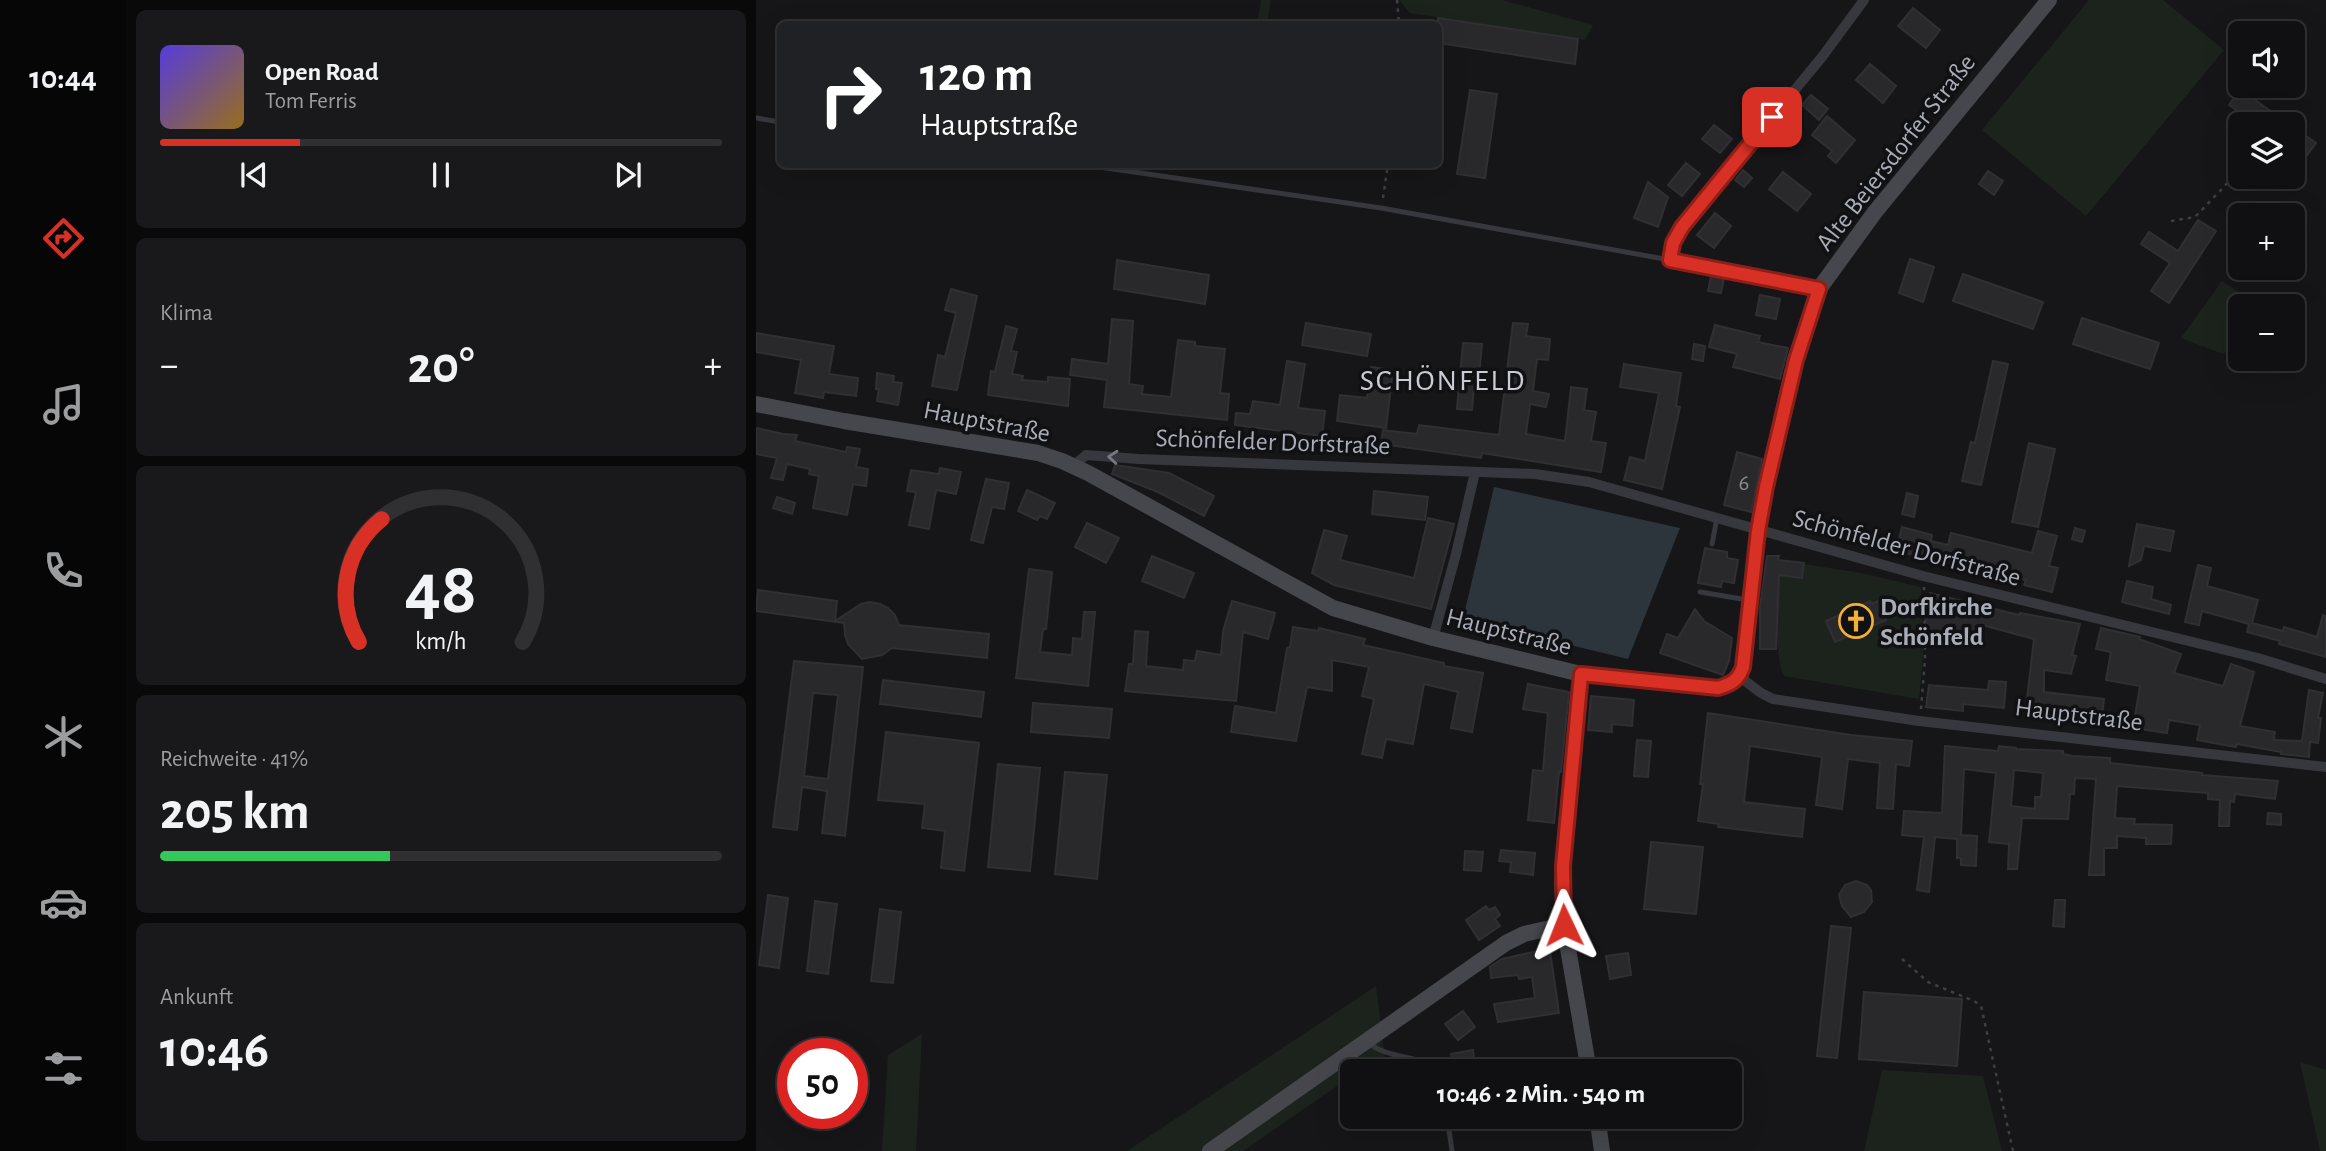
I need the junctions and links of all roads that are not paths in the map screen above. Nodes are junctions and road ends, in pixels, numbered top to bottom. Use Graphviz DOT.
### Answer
graph roads {
  1 [pos="1864,0"];
  2 [pos="2049,0"];
  3 [pos="756,118"];
  4 [pos="777,121"];
  5 [pos="1106,168"];
  6 [pos="1670,260"];
  7 [pos="1819,289"];
  8 [pos="756,404"];
  9 [pos="1073,466"];
  10 [pos="1475,471"];
  11 [pos="1717,518"];
  12 [pos="1758,531"];
  13 [pos="1712,544"];
  14 [pos="1700,592"];
  15 [pos="1751,600"];
  16 [pos="1433,638"];
  17 [pos="1581,674"];
  18 [pos="1740,677"];
  19 [pos="2326,679"];
  20 [pos="2326,767"];
  21 [pos="1564,925"];
  22 [pos="1367,1041"];
  23 [pos="1414,1059"];
  24 [pos="1587,1059"];
  25 [pos="1449,1129"];
  26 [pos="1599,1129"];
  27 [pos="1210,1151"];
  28 [pos="1452,1151"];
  29 [pos="1602,1151"];
  1 -- 6 [label="street"];
  2 -- 7 [label="main road, Alte Beiersdorfer Straße"];
  3 -- 4 [label="lane"];
  5 -- 6 [label="lane"];
  6 -- 7 [label="street"];
  7 -- 12 [label="main road, Alte Beiersdorfer Straße"];
  8 -- 9 [label="main road, Hauptstraße"];
  10 -- 9 [label="street, Schönfelder Dorfstraße, one-way"];
  9 -- 16 [label="main road, Hauptstraße"];
  10 -- 11 [label="street, Schönfelder Dorfstraße"];
  10 -- 16 [label="street"];
  11 -- 12 [label="street, Schönfelder Dorfstraße"];
  11 -- 13 [label="lane"];
  12 -- 15 [label="main road, Alte Beiersdorfer Straße"];
  12 -- 19 [label="street, Schönfelder Dorfstraße"];
  14 -- 15 [label="lane"];
  15 -- 18 [label="main road, Alte Beiersdorfer Straße"];
  16 -- 17 [label="main road, Hauptstraße"];
  17 -- 18 [label="main road, Hauptstraße"];
  17 -- 21 [label="main road"];
  18 -- 20 [label="street, Hauptstraße"];
  21 -- 22 [label="main road"];
  21 -- 24 [label="main road"];
  22 -- 23 [label="lane"];
  22 -- 27 [label="main road"];
  25 -- 28 [label="lane"];
  26 -- 29 [label="main road"];
}
